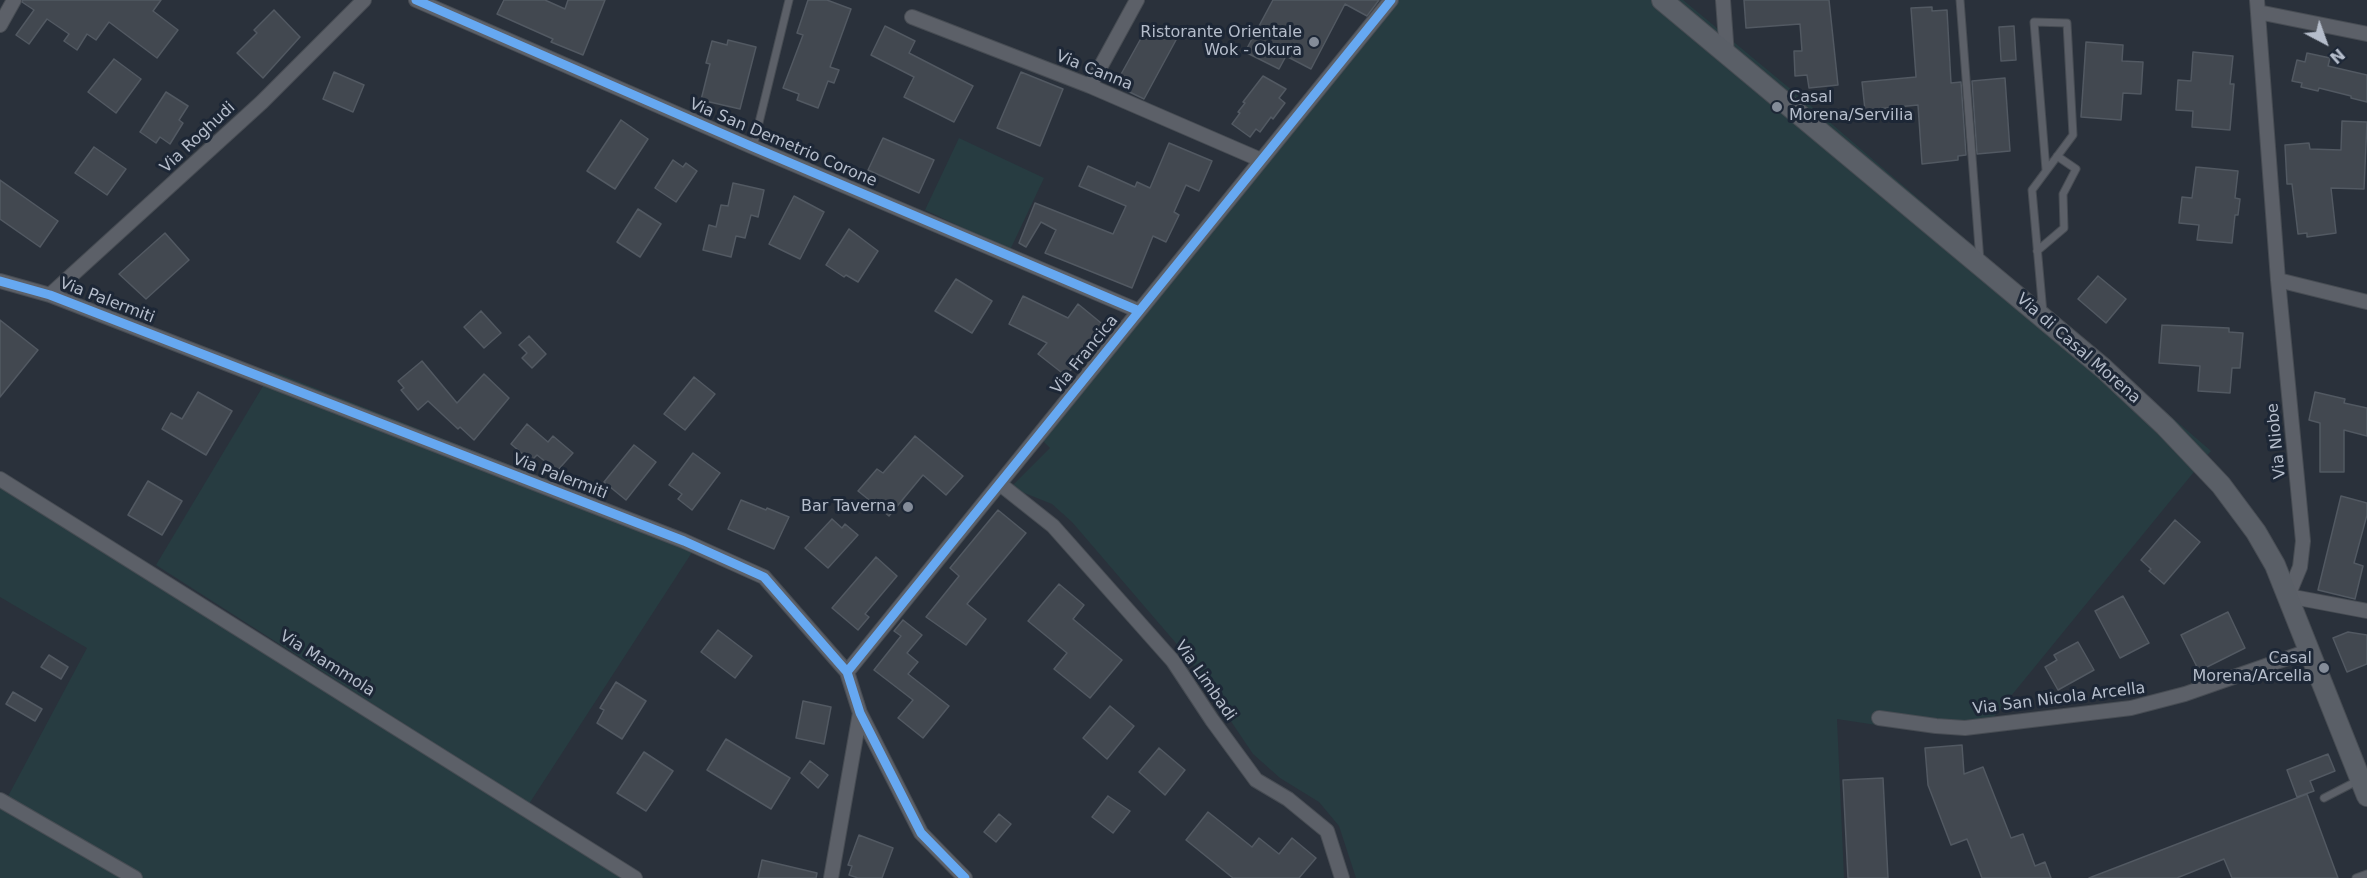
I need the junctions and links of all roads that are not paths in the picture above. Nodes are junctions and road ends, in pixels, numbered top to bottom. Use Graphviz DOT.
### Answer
graph roads {
  1 [pos="14,0"];
  2 [pos="364,0"];
  3 [pos="416,0"];
  4 [pos="789,0"];
  5 [pos="1137,0"];
  6 [pos="1391,0"];
  7 [pos="1662,0"];
  8 [pos="1723,0"];
  9 [pos="1960,0"];
  10 [pos="2258,6"];
  11 [pos="912,17"];
  12 [pos="0,25"];
  13 [pos="2367,34"];
  14 [pos="1727,55"];
  15 [pos="1090,86"];
  16 [pos="753,147"];
  17 [pos="2057,156"];
  18 [pos="1261,160"];
  19 [pos="2046,170"];
  20 [pos="2037,251"];
  21 [pos="1981,267"];
  22 [pos="0,280"];
  23 [pos="2278,280"];
  24 [pos="50,295"];
  25 [pos="2367,302"];
  26 [pos="1139,311"];
  27 [pos="2043,319"];
  28 [pos="0,479"];
  29 [pos="1000,484"];
  30 [pos="2288,596"];
  31 [pos="2367,611"];
  32 [pos="2308,651"];
  33 [pos="847,672"];
  34 [pos="860,712"];
  35 [pos="1879,718"];
  36 [pos="2364,787"];
  37 [pos="2324,798"];
  38 [pos="0,800"];
  39 [pos="2367,874"];
  40 [pos="135,878"];
  41 [pos="636,878"];
  42 [pos="831,878"];
  43 [pos="965,878"];
  44 [pos="1342,878"];
  45 [pos="2356,878"];
  1 -- 12 [label="street"];
  2 -- 24 [label="street, Via Roghudi"];
  3 -- 16 [label="street, Via San Demetrio Corone"];
  4 -- 16 [label="lane"];
  5 -- 15 [label="street"];
  6 -- 18 [label="street, Via Francica"];
  7 -- 14 [label="main road, Via di Casal Morena"];
  8 -- 14 [label="street"];
  9 -- 21 [label="lane"];
  10 -- 13 [label="street"];
  10 -- 23 [label="street, Via Niobe"];
  11 -- 15 [label="street, Via Canna"];
  14 -- 21 [label="main road, Via di Casal Morena"];
  15 -- 18 [label="street, Via Canna"];
  16 -- 26 [label="street, Via San Demetrio Corone"];
  17 -- 19 [label="lane"];
  17 -- 19 [label="lane"];
  17 -- 20 [label="lane"];
  18 -- 26 [label="street, Via Francica"];
  19 -- 20 [label="lane"];
  20 -- 27 [label="lane"];
  21 -- 27 [label="main road, Via di Casal Morena"];
  22 -- 24 [label="street, Via Palermiti"];
  23 -- 25 [label="street"];
  23 -- 30 [label="street, Via Niobe"];
  24 -- 33 [label="street, Via Palermiti"];
  26 -- 29 [label="street, Via Francica"];
  27 -- 30 [label="main road, Via di Casal Morena"];
  28 -- 41 [label="street, Via Mammola"];
  29 -- 33 [label="street, Via Francica"];
  29 -- 44 [label="street, Via Limbadi"];
  30 -- 31 [label="street"];
  30 -- 32 [label="main road, Via di Casal Morena"];
  32 -- 35 [label="street, Via San Nicola Arcella"];
  32 -- 36 [label="main road, Via di Casal Morena"];
  33 -- 34 [label="street, Via Palermiti"];
  34 -- 42 [label="street"];
  34 -- 43 [label="street, Via Palermiti"];
  36 -- 37 [label="lane"];
  38 -- 40 [label="street"];
  39 -- 45 [label="lane"];
}
